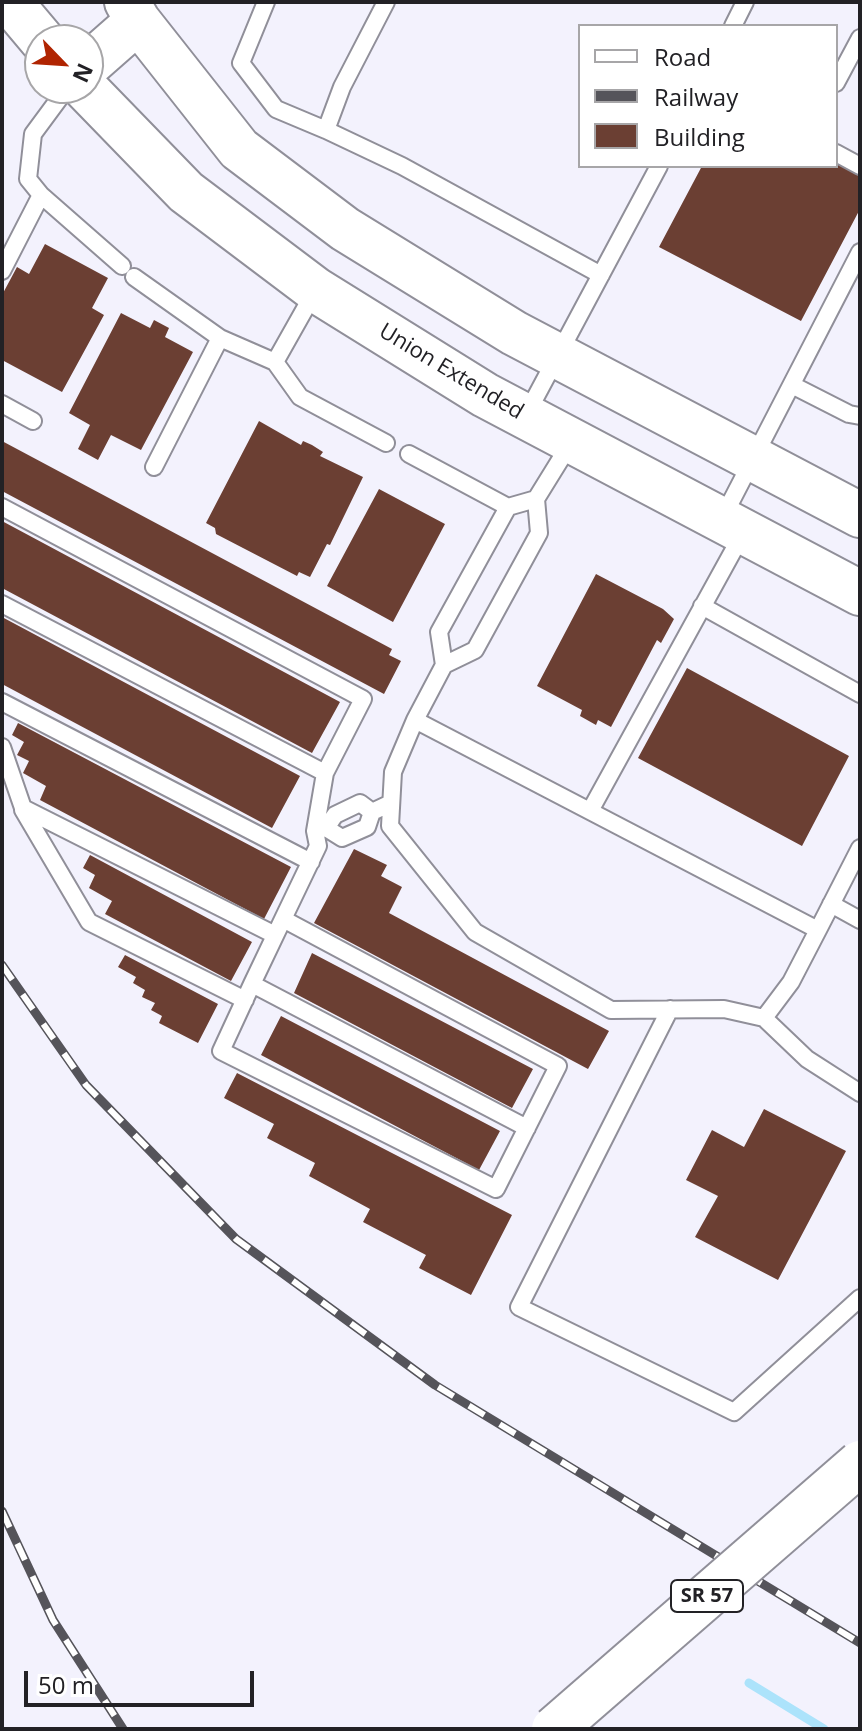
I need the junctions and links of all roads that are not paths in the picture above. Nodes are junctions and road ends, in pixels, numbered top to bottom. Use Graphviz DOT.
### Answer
graph roads {
  1 [pos="10,2"];
  2 [pos="266,2"];
  3 [pos="386,2"];
  4 [pos="745,2"];
  5 [pos="133,12"];
  6 [pos="29,24"];
  7 [pos="734,24"];
  8 [pos="860,38"];
  9 [pos="104,46"];
  10 [pos="838,79"];
  11 [pos="55,104"];
  12 [pos="101,104"];
  13 [pos="326,130"];
  14 [pos="838,154"];
  15 [pos="860,166"];
  16 [pos="658,168"];
  17 [pos="41,195"];
  18 [pos="860,252"];
  19 [pos="2,271"];
  20 [pos="601,275"];
  21 [pos="316,290"];
  22 [pos="220,338"];
  23 [pos="558,356"];
  24 [pos="275,362"];
  25 [pos="605,381"];
  26 [pos="792,385"];
  27 [pos="2,404"];
  28 [pos="525,416"];
  29 [pos="860,416"];
  30 [pos="33,421"];
  31 [pos="572,441"];
  32 [pos="386,443"];
  33 [pos="409,454"];
  34 [pos="754,459"];
  35 [pos="154,467"];
  36 [pos="536,499"];
  37 [pos="2,507"];
  38 [pos="508,507"];
  39 [pos="860,515"];
  40 [pos="733,526"];
  41 [pos="860,593"];
  42 [pos="2,604"];
  43 [pos="702,606"];
  44 [pos="444,665"];
  45 [pos="860,694"];
  46 [pos="2,702"];
  47 [pos="415,720"];
  48 [pos="2,747"];
  49 [pos="325,773"];
  50 [pos="391,803"];
  51 [pos="23,808"];
  52 [pos="590,811"];
  53 [pos="372,812"];
  54 [pos="320,830"];
  55 [pos="860,848"];
  56 [pos="311,862"];
  57 [pos="831,904"];
  58 [pos="283,919"];
  59 [pos="860,920"];
  60 [pos="818,930"];
  61 [pos="275,935"];
  62 [pos="249,992"];
  63 [pos="670,1009"];
  64 [pos="764,1018"];
  65 [pos="860,1093"];
  66 [pos="527,1128"];
  67 [pos="860,1298"];
  68 [pos="860,1463"];
  69 [pos="554,1729"];
  1 -- 6 [label="street"];
  2 -- 13 [label="lane"];
  3 -- 13 [label="lane"];
  4 -- 7 [label="lane"];
  5 -- 9 [label="street"];
  5 -- 23 [label="street"];
  8 -- 10 [label="lane"];
  11 -- 17 [label="lane"];
  12 -- 21 [label="street, Union Extended"];
  13 -- 20 [label="lane"];
  14 -- 15 [label="lane"];
  16 -- 20 [label="lane"];
  17 -- 19 [label="lane"];
  17 -- 22 [label="lane"];
  18 -- 26 [label="lane"];
  20 -- 23 [label="lane"];
  21 -- 24 [label="lane"];
  21 -- 28 [label="street, Union Extended"];
  22 -- 24 [label="lane"];
  22 -- 35 [label="lane"];
  23 -- 25 [label="street"];
  23 -- 28 [label="lane"];
  24 -- 32 [label="lane"];
  25 -- 31 [label="street"];
  25 -- 34 [label="street"];
  26 -- 29 [label="lane"];
  26 -- 34 [label="lane"];
  27 -- 30 [label="lane"];
  28 -- 31 [label="street, Union Extended"];
  31 -- 36 [label="lane"];
  31 -- 40 [label="street, Union Extended"];
  33 -- 38 [label="lane"];
  34 -- 39 [label="street"];
  34 -- 40 [label="lane"];
  36 -- 38 [label="lane"];
  36 -- 44 [label="lane"];
  37 -- 49 [label="lane"];
  38 -- 44 [label="lane"];
  40 -- 41 [label="street, Union Extended"];
  40 -- 43 [label="lane"];
  42 -- 49 [label="lane"];
  43 -- 45 [label="lane"];
  43 -- 52 [label="lane"];
  44 -- 47 [label="lane"];
  46 -- 56 [label="lane"];
  47 -- 50 [label="lane"];
  47 -- 52 [label="lane"];
  48 -- 51 [label="lane"];
  49 -- 54 [label="lane"];
  50 -- 53 [label="lane"];
  50 -- 63 [label="lane"];
  51 -- 61 [label="lane"];
  51 -- 62 [label="lane"];
  52 -- 60 [label="lane"];
  53 -- 54 [label="lane"];
  53 -- 54 [label="lane"];
  54 -- 56 [label="lane"];
  55 -- 57 [label="lane"];
  56 -- 58 [label="lane"];
  57 -- 59 [label="lane"];
  57 -- 60 [label="lane"];
  58 -- 61 [label="lane"];
  58 -- 66 [label="lane"];
  60 -- 64 [label="lane"];
  61 -- 62 [label="lane"];
  62 -- 66 [label="lane"];
  62 -- 66 [label="lane"];
  63 -- 64 [label="lane"];
  63 -- 67 [label="lane"];
  64 -- 65 [label="lane"];
  68 -- 69 [label="street, SR 57, bridge"];
}
